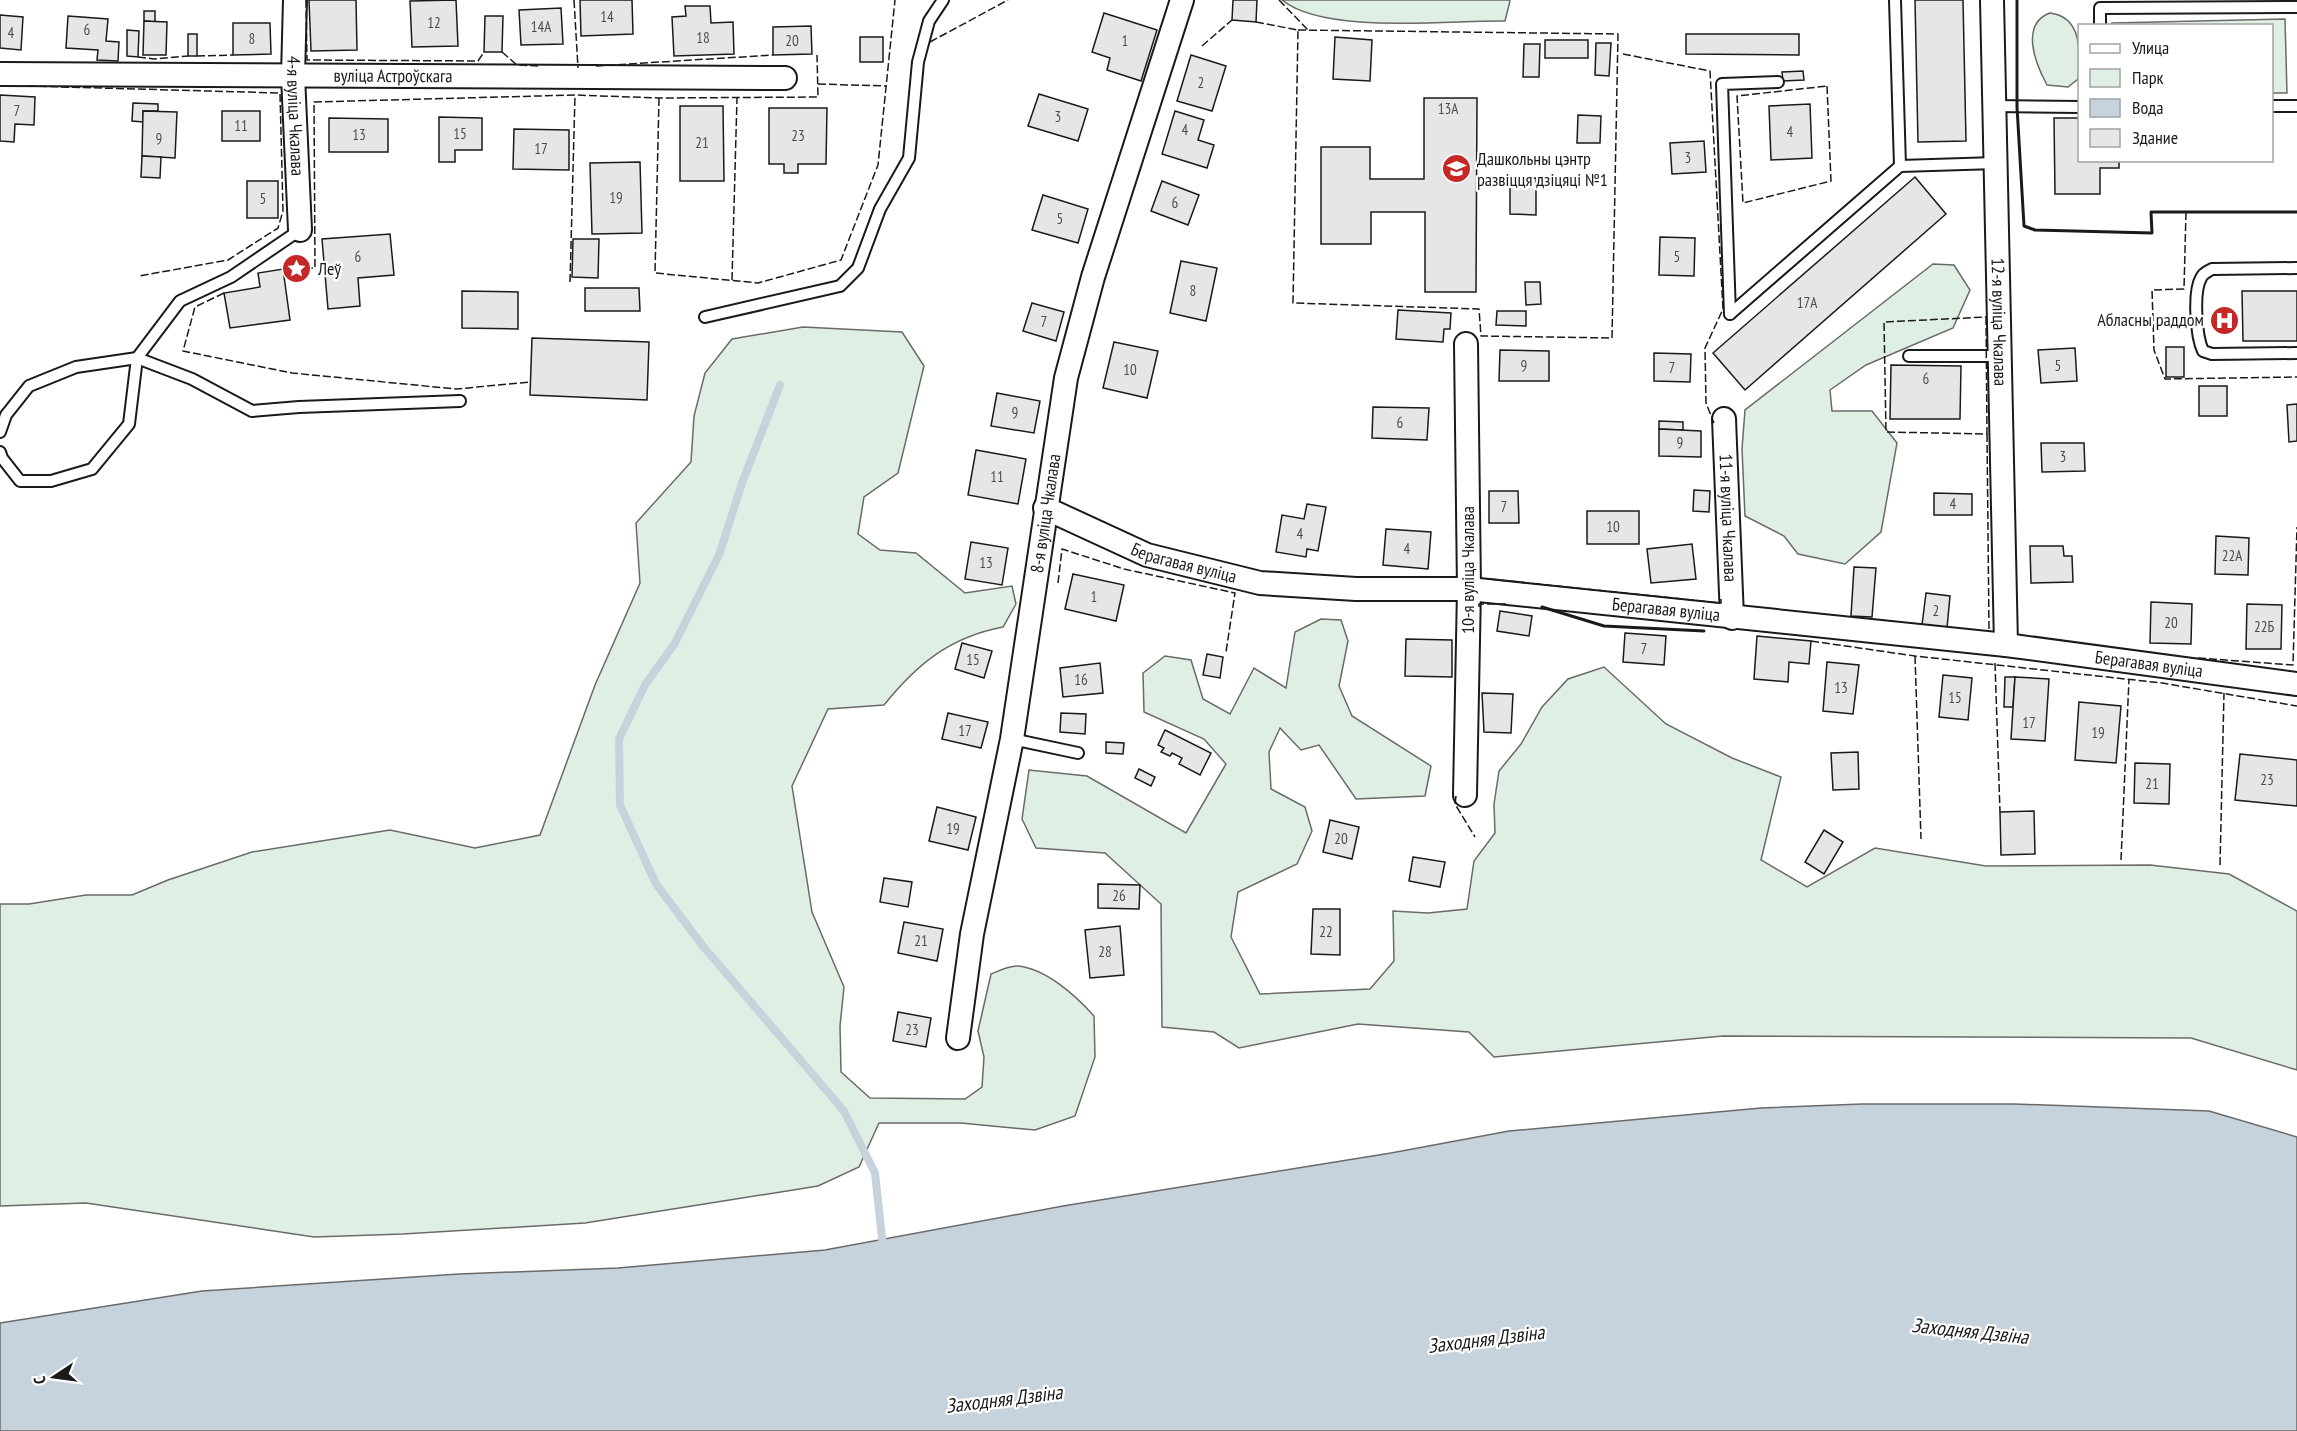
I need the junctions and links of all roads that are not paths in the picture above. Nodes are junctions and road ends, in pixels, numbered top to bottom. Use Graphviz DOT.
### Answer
graph roads {
  1 [pos="295,0"];
  2 [pos="943,0"];
  3 [pos="1182,0"];
  4 [pos="1895,0"];
  5 [pos="1992,0"];
  6 [pos="2297,7"];
  7 [pos="2100,24"];
  8 [pos="0,74"];
  9 [pos="293,76"];
  10 [pos="784,78"];
  11 [pos="1778,82"];
  12 [pos="1994,106"];
  13 [pos="2273,106"];
  14 [pos="2297,106"];
  15 [pos="2078,107"];
  16 [pos="1996,163"];
  17 [pos="1900,166"];
  18 [pos="300,230"];
  19 [pos="2297,268"];
  20 [pos="705,317"];
  21 [pos="1466,345"];
  22 [pos="2297,353"];
  23 [pos="1909,356"];
  24 [pos="2000,356"];
  25 [pos="136,358"];
  26 [pos="460,401"];
  27 [pos="1724,419"];
  28 [pos="0,432"];
  29 [pos="0,452"];
  30 [pos="1045,508"];
  31 [pos="1469,589"];
  32 [pos="1732,618"];
  33 [pos="2006,645"];
  34 [pos="2297,684"];
  35 [pos="1012,739"];
  36 [pos="1078,753"];
  37 [pos="1465,795"];
  38 [pos="958,1038"];
  1 -- 9 [label="street, 4-я вуліца Чкалава"];
  2 -- 20 [label="lane"];
  3 -- 30 [label="street, 8-я вуліца Чкалава"];
  4 -- 17 [label="lane"];
  5 -- 12 [label="street, 12-я вуліца Чкалава"];
  6 -- 7 [label="lane"];
  8 -- 9 [label="street, вуліца Астроўскага"];
  9 -- 10 [label="street, вуліца Астроўскага"];
  9 -- 18 [label="street, 4-я вуліца Чкалава"];
  11 -- 17 [label="lane"];
  12 -- 15 [label="lane"];
  12 -- 16 [label="street, 12-я вуліца Чкалава"];
  13 -- 14 [label="lane"];
  16 -- 17 [label="lane"];
  16 -- 24 [label="street, 12-я вуліца Чкалава"];
  18 -- 25 [label="lane"];
  19 -- 22 [label="lane"];
  21 -- 31 [label="street, 10-я вуліца Чкалава"];
  23 -- 24 [label="lane"];
  24 -- 33 [label="street, 12-я вуліца Чкалава"];
  25 -- 26 [label="lane"];
  25 -- 28 [label="lane"];
  25 -- 29 [label="lane"];
  27 -- 32 [label="street, 11-я вуліца Чкалава"];
  30 -- 31 [label="street, Берагавая вуліца"];
  30 -- 35 [label="street, 8-я вуліца Чкалава"];
  31 -- 32 [label="street, Берагавая вуліца"];
  31 -- 37 [label="street, 10-я вуліца Чкалава"];
  32 -- 33 [label="street, Берагавая вуліца"];
  33 -- 34 [label="street, Берагавая вуліца"];
  35 -- 36 [label="lane"];
  35 -- 38 [label="street, 8-я вуліца Чкалава"];
}
